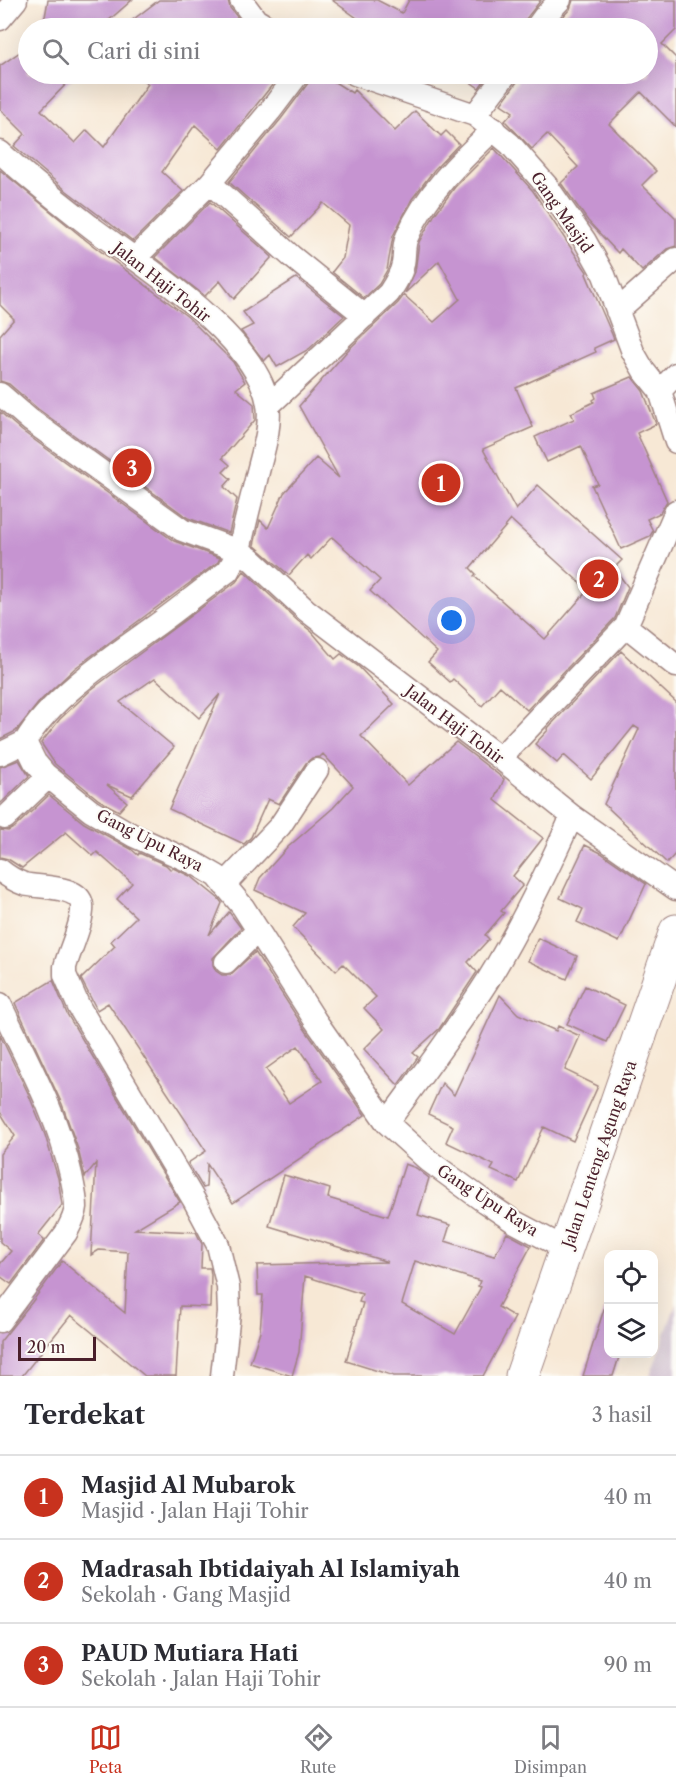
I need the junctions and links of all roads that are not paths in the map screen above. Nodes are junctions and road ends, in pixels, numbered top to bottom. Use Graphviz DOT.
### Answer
graph roads {
  1 [pos="16,0"];
  2 [pos="241,0"];
  3 [pos="560,0"];
  4 [pos="254,18"];
  5 [pos="543,18"];
  6 [pos="0,19"];
  7 [pos="290,84"];
  8 [pos="384,84"];
  9 [pos="499,84"];
  10 [pos="475,116"];
  11 [pos="494,129"];
  12 [pos="0,152"];
  13 [pos="210,183"];
  14 [pos="134,259"];
  15 [pos="676,260"];
  16 [pos="617,311"];
  17 [pos="366,316"];
  18 [pos="676,374"];
  19 [pos="660,391"];
  20 [pos="0,394"];
  21 [pos="268,406"];
  22 [pos="676,442"];
  23 [pos="676,511"];
  24 [pos="239,551"];
  25 [pos="626,626"];
  26 [pos="676,666"];
  27 [pos="25,741"];
  28 [pos="0,754"];
  29 [pos="500,758"];
  30 [pos="318,770"];
  31 [pos="48,777"];
  32 [pos="572,816"];
  33 [pos="5,818"];
  34 [pos="0,870"];
  35 [pos="224,885"];
  36 [pos="676,889"];
  37 [pos="258,930"];
  38 [pos="676,931"];
  39 [pos="226,962"];
  40 [pos="0,1004"];
  41 [pos="387,1123"];
  42 [pos="566,1249"];
  43 [pos="0,1321"];
  44 [pos="222,1376"];
  45 [pos="522,1376"];
  1 -- 6 [label="street"];
  2 -- 4 [label="street"];
  3 -- 5 [label="street"];
  7 -- 13 [label="street"];
  8 -- 10 [label="street, Gang Masjid"];
  9 -- 10 [label="street"];
  10 -- 11 [label="street, Gang Masjid"];
  11 -- 16 [label="street, Gang Masjid"];
  11 -- 17 [label="street"];
  12 -- 14 [label="street, Jalan Haji Tohir"];
  13 -- 14 [label="street"];
  13 -- 17 [label="street"];
  14 -- 21 [label="street, Jalan Haji Tohir"];
  15 -- 16 [label="street"];
  16 -- 19 [label="street, Gang Masjid"];
  17 -- 21 [label="street"];
  18 -- 19 [label="street"];
  19 -- 22 [label="street, Gang Masjid"];
  20 -- 24 [label="street, Jalan Haji Tohir"];
  21 -- 24 [label="street, Jalan Haji Tohir"];
  23 -- 25 [label="street"];
  24 -- 27 [label="street"];
  24 -- 29 [label="street, Jalan Haji Tohir"];
  25 -- 26 [label="street"];
  25 -- 29 [label="street"];
  27 -- 28 [label="street"];
  27 -- 31 [label="street, Gang Upu Raya"];
  29 -- 32 [label="street, Jalan Haji Tohir"];
  30 -- 35 [label="street"];
  31 -- 33 [label="street"];
  31 -- 35 [label="street, Gang Upu Raya"];
  32 -- 36 [label="street, Jalan Haji Tohir"];
  32 -- 41 [label="street"];
  34 -- 44 [label="street"];
  35 -- 37 [label="street, Gang Upu Raya"];
  37 -- 39 [label="street"];
  37 -- 41 [label="street, Gang Upu Raya"];
  38 -- 42 [label="main road, Jalan Lenteng Agung Raya"];
  40 -- 43 [label="street"];
  41 -- 42 [label="street, Gang Upu Raya"];
  42 -- 45 [label="main road, Jalan Lenteng Agung Raya"];
}
